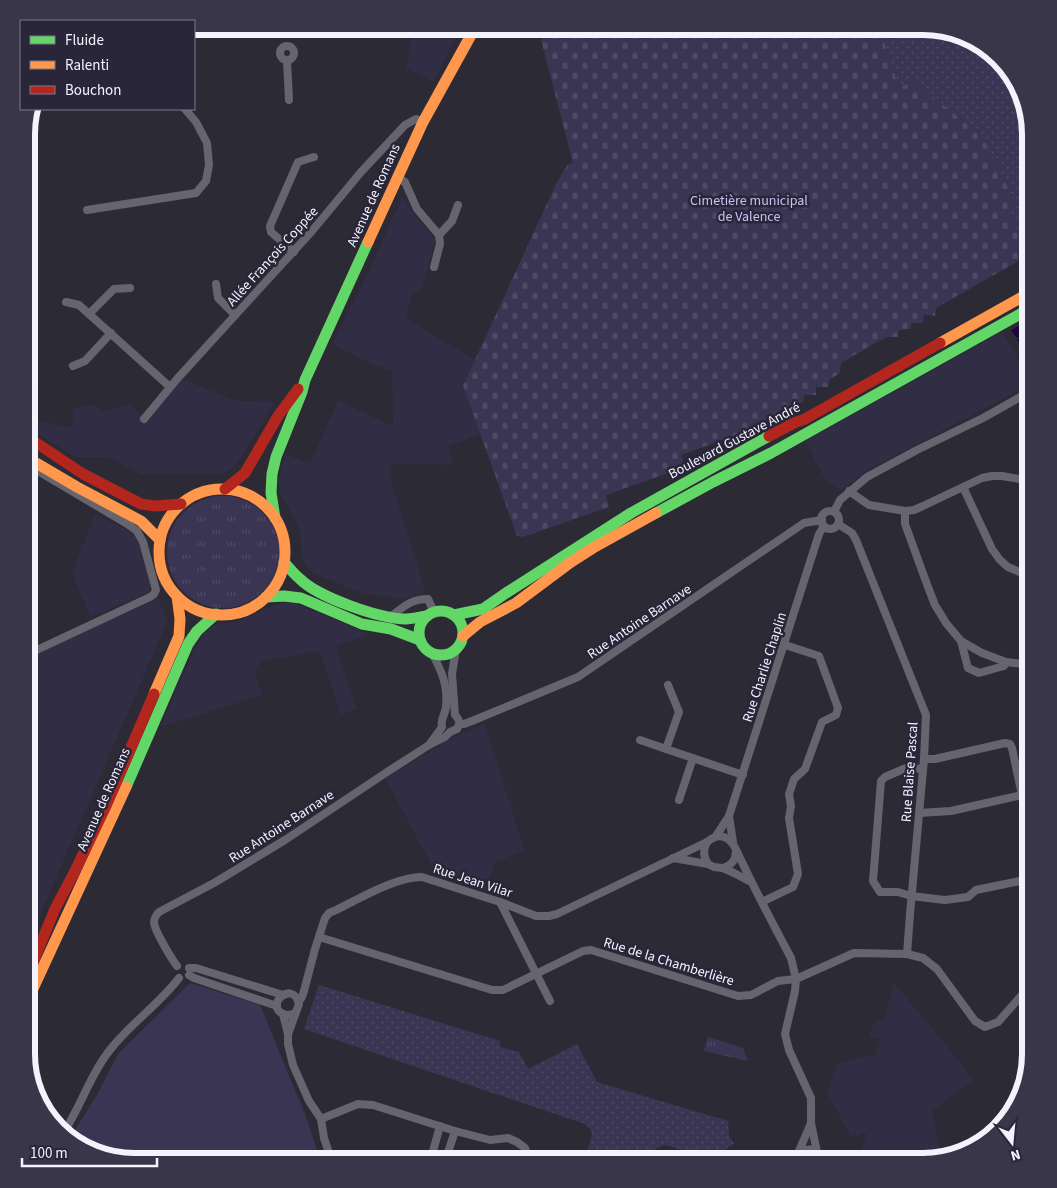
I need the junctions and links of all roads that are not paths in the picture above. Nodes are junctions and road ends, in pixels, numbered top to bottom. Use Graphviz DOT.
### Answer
graph roads {
  1 [pos="286,35"];
  2 [pos="471,35"];
  3 [pos="289,100"];
  4 [pos="186,110"];
  5 [pos="423,122"];
  6 [pos="314,156"];
  7 [pos="397,177"];
  8 [pos="458,205"];
  9 [pos="87,210"];
  10 [pos="439,235"];
  11 [pos="294,252"];
  12 [pos="434,267"];
  13 [pos="216,284"];
  14 [pos="130,288"];
  15 [pos="1022,297"];
  16 [pos="66,302"];
  17 [pos="1022,313"];
  18 [pos="89,314"];
  19 [pos="236,316"];
  20 [pos="111,333"];
  21 [pos="73,366"];
  22 [pos="305,380"];
  23 [pos="170,387"];
  24 [pos="1022,396"];
  25 [pos="144,419"];
  26 [pos="35,442"];
  27 [pos="35,461"];
  28 [pos="1022,479"];
  29 [pos="963,487"];
  30 [pos="225,489"];
  31 [pos="849,491"];
  32 [pos="180,504"];
  33 [pos="905,511"];
  34 [pos="116,512"];
  35 [pos="834,512"];
  36 [pos="276,518"];
  37 [pos="823,523"];
  38 [pos="838,524"];
  39 [pos="160,540"];
  40 [pos="284,562"];
  41 [pos="1022,573"];
  42 [pos="177,596"];
  43 [pos="266,598"];
  44 [pos="216,614"];
  45 [pos="430,614"];
  46 [pos="454,614"];
  47 [pos="390,617"];
  48 [pos="463,636"];
  49 [pos="420,640"];
  50 [pos="961,641"];
  51 [pos="784,645"];
  52 [pos="456,649"];
  53 [pos="35,651"];
  54 [pos="432,653"];
  55 [pos="1006,662"];
  56 [pos="1022,664"];
  57 [pos="668,685"];
  58 [pos="445,715"];
  59 [pos="455,715"];
  60 [pos="459,724"];
  61 [pos="442,727"];
  62 [pos="450,732"];
  63 [pos="640,740"];
  64 [pos="429,745"];
  65 [pos="666,749"];
  66 [pos="692,758"];
  67 [pos="924,760"];
  68 [pos="923,769"];
  69 [pos="743,775"];
  70 [pos="1022,795"];
  71 [pos="679,800"];
  72 [pos="919,813"];
  73 [pos="730,816"];
  74 [pos="716,836"];
  75 [pos="707,842"];
  76 [pos="733,842"];
  77 [pos="736,851"];
  78 [pos="673,858"];
  79 [pos="708,864"];
  80 [pos="723,868"];
  81 [pos="1022,881"];
  82 [pos="751,882"];
  83 [pos="911,896"];
  84 [pos="500,902"];
  85 [pos="762,902"];
  86 [pos="319,937"];
  87 [pos="907,954"];
  88 [pos="35,956"];
  89 [pos="177,966"];
  90 [pos="189,972"];
  91 [pos="536,973"];
  92 [pos="178,978"];
  93 [pos="796,980"];
  94 [pos="306,981"];
  95 [pos="35,984"];
  96 [pos="286,994"];
  97 [pos="1022,995"];
  98 [pos="299,1001"];
  99 [pos="550,1001"];
  100 [pos="277,1006"];
  101 [pos="295,1013"];
  102 [pos="283,1014"];
  103 [pos="288,1034"];
  104 [pos="321,1119"];
  105 [pos="811,1123"];
  106 [pos="440,1126"];
  107 [pos="67,1127"];
  108 [pos="455,1131"];
  109 [pos="799,1151"];
  110 [pos="817,1152"];
  111 [pos="329,1153"];
  112 [pos="432,1153"];
  113 [pos="448,1153"];
  114 [pos="527,1153"];
  1 -- 3 [label="street"];
  2 -- 5 [label="main road, Avenue de Romans"];
  4 -- 9 [label="street"];
  5 -- 7 [label="main road, Avenue de Romans"];
  5 -- 11 [label="street, Allée François Coppée"];
  6 -- 11 [label="street"];
  7 -- 10 [label="street"];
  7 -- 22 [label="main road, Avenue de Romans"];
  8 -- 10 [label="street"];
  10 -- 12 [label="street"];
  11 -- 19 [label="street, Allée François Coppée"];
  13 -- 19 [label="street"];
  14 -- 18 [label="street"];
  15 -- 46 [label="main road, Boulevard Gustave André"];
  16 -- 18 [label="street"];
  17 -- 48 [label="main road, Boulevard Gustave André"];
  18 -- 20 [label="street"];
  19 -- 23 [label="street, Allée François Coppée"];
  20 -- 21 [label="street"];
  20 -- 23 [label="street"];
  22 -- 30 [label="main road, Avenue de Romans"];
  22 -- 36 [label="main road, Avenue de Romans"];
  23 -- 25 [label="street, Allée François Coppée"];
  24 -- 31 [label="street"];
  26 -- 32 [label="main road"];
  27 -- 34 [label="main road"];
  28 -- 29 [label="street"];
  29 -- 33 [label="street"];
  29 -- 41 [label="street"];
  30 -- 32 [label="main road"];
  30 -- 36 [label="main road"];
  31 -- 33 [label="street"];
  31 -- 35 [label="street"];
  32 -- 39 [label="main road"];
  33 -- 50 [label="street"];
  34 -- 39 [label="main road"];
  34 -- 53 [label="street"];
  35 -- 37 [label="street"];
  35 -- 38 [label="street"];
  36 -- 40 [label="main road"];
  37 -- 38 [label="street"];
  37 -- 51 [label="street, Rue Charlie Chaplin"];
  37 -- 60 [label="street, Rue Antoine Barnave"];
  38 -- 67 [label="street, Rue Blaise Pascal"];
  39 -- 42 [label="main road"];
  40 -- 43 [label="main road"];
  40 -- 47 [label="main road, Boulevard Gustave André"];
  42 -- 44 [label="main road"];
  42 -- 88 [label="main road, Avenue de Romans"];
  43 -- 44 [label="main road"];
  43 -- 49 [label="main road"];
  44 -- 95 [label="main road, Avenue de Romans"];
  45 -- 46 [label="main road, Boulevard Gustave André"];
  45 -- 47 [label="main road, Boulevard Gustave André"];
  45 -- 47 [label="street"];
  45 -- 49 [label="main road"];
  46 -- 48 [label="main road"];
  48 -- 52 [label="main road, Boulevard Gustave André"];
  49 -- 54 [label="main road"];
  50 -- 55 [label="street"];
  50 -- 55 [label="street"];
  51 -- 69 [label="street, Rue Charlie Chaplin"];
  51 -- 85 [label="street"];
  52 -- 54 [label="main road"];
  52 -- 59 [label="street"];
  54 -- 58 [label="street"];
  55 -- 56 [label="street"];
  57 -- 65 [label="street"];
  58 -- 59 [label="street"];
  58 -- 61 [label="street"];
  59 -- 60 [label="street"];
  60 -- 62 [label="street"];
  61 -- 62 [label="street"];
  61 -- 64 [label="street"];
  62 -- 64 [label="street, Rue Antoine Barnave"];
  63 -- 65 [label="street"];
  64 -- 89 [label="street, Rue Antoine Barnave"];
  65 -- 66 [label="street"];
  66 -- 69 [label="street"];
  66 -- 71 [label="street"];
  67 -- 68 [label="street, Rue Blaise Pascal"];
  67 -- 70 [label="street"];
  68 -- 72 [label="street, Rue Blaise Pascal"];
  68 -- 83 [label="street"];
  69 -- 73 [label="street, Rue Charlie Chaplin"];
  70 -- 72 [label="street"];
  72 -- 83 [label="street, Rue Blaise Pascal"];
  73 -- 74 [label="street, Rue Charlie Chaplin"];
  73 -- 76 [label="street, Rue Charlie Chaplin"];
  74 -- 75 [label="street, Rue Jean Vilar"];
  74 -- 76 [label="street"];
  75 -- 78 [label="street, Rue Jean Vilar"];
  75 -- 79 [label="street"];
  76 -- 77 [label="street"];
  77 -- 80 [label="street"];
  77 -- 82 [label="street"];
  78 -- 79 [label="street"];
  78 -- 84 [label="street, Rue Jean Vilar"];
  79 -- 80 [label="street"];
  80 -- 82 [label="street"];
  81 -- 83 [label="street"];
  82 -- 85 [label="street"];
  83 -- 87 [label="street, Rue Blaise Pascal"];
  84 -- 86 [label="street, Rue Jean Vilar"];
  84 -- 91 [label="street"];
  85 -- 93 [label="street"];
  86 -- 91 [label="street, Rue de la Chamberlière"];
  86 -- 94 [label="street, Rue Jean Vilar"];
  87 -- 93 [label="street, Rue de la Chamberlière"];
  87 -- 97 [label="street, Rue de la Chamberlière"];
  89 -- 90 [label="street"];
  89 -- 92 [label="street"];
  90 -- 92 [label="street"];
  90 -- 96 [label="street"];
  90 -- 100 [label="street"];
  91 -- 93 [label="street, Rue de la Chamberlière"];
  91 -- 99 [label="street"];
  92 -- 107 [label="street"];
  93 -- 105 [label="street"];
  94 -- 96 [label="street"];
  94 -- 98 [label="street, Rue Jean Vilar"];
  96 -- 98 [label="street"];
  96 -- 100 [label="street"];
  98 -- 101 [label="street"];
  100 -- 102 [label="street"];
  101 -- 102 [label="street"];
  101 -- 103 [label="street"];
  102 -- 103 [label="street"];
  103 -- 104 [label="street"];
  104 -- 106 [label="street"];
  104 -- 111 [label="street"];
  105 -- 109 [label="street"];
  105 -- 110 [label="street"];
  106 -- 108 [label="street"];
  106 -- 112 [label="street"];
  108 -- 113 [label="street"];
  108 -- 114 [label="street"];
  109 -- 110 [label="street"];
}
